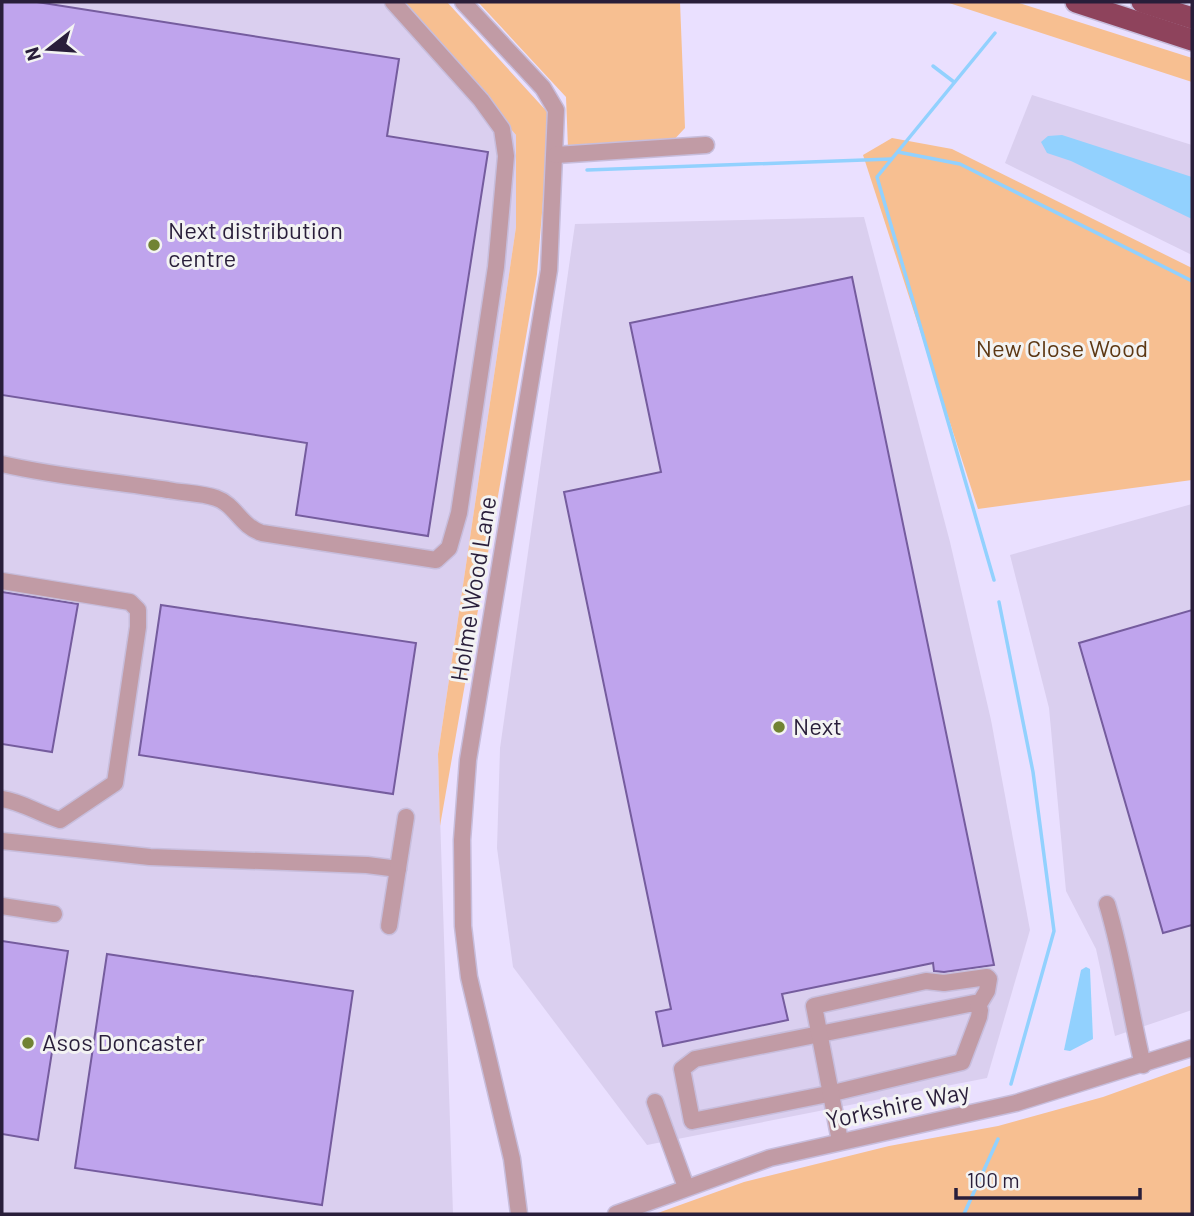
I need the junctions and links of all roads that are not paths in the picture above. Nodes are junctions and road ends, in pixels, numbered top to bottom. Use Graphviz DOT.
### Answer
graph roads {
  1 [pos="393,2"];
  2 [pos="463,2"];
  3 [pos="1076,2"];
  4 [pos="1142,2"];
  5 [pos="1192,18"];
  6 [pos="1192,40"];
  7 [pos="706,145"];
  8 [pos="556,155"];
  9 [pos="2,464"];
  10 [pos="2,581"];
  11 [pos="2,799"];
  12 [pos="406,817"];
  13 [pos="2,841"];
  14 [pos="398,869"];
  15 [pos="1107,904"];
  16 [pos="2,906"];
  17 [pos="54,914"];
  18 [pos="388,926"];
  19 [pos="978,1006"];
  20 [pos="820,1034"];
  21 [pos="1192,1048"];
  22 [pos="1143,1065"];
  23 [pos="833,1093"];
  24 [pos="655,1102"];
  25 [pos="840,1141"];
  26 [pos="687,1187"];
  27 [pos="519,1214"];
  28 [pos="616,1214"];
  1 -- 9 [label="street"];
  2 -- 8 [label="street, Holme Wood Lane"];
  3 -- 6 [label="highway"];
  4 -- 5 [label="highway"];
  7 -- 8 [label="street"];
  8 -- 27 [label="street, Holme Wood Lane"];
  10 -- 11 [label="street"];
  12 -- 14 [label="street"];
  13 -- 14 [label="street"];
  14 -- 18 [label="street"];
  15 -- 22 [label="street"];
  16 -- 17 [label="street"];
  19 -- 20 [label="street"];
  19 -- 20 [label="street"];
  19 -- 23 [label="street"];
  20 -- 23 [label="street"];
  20 -- 23 [label="street"];
  21 -- 22 [label="street, Yorkshire Way"];
  22 -- 25 [label="street, Yorkshire Way"];
  23 -- 25 [label="street"];
  24 -- 26 [label="street"];
  25 -- 26 [label="street, Yorkshire Way"];
  26 -- 28 [label="street, Yorkshire Way"];
}
